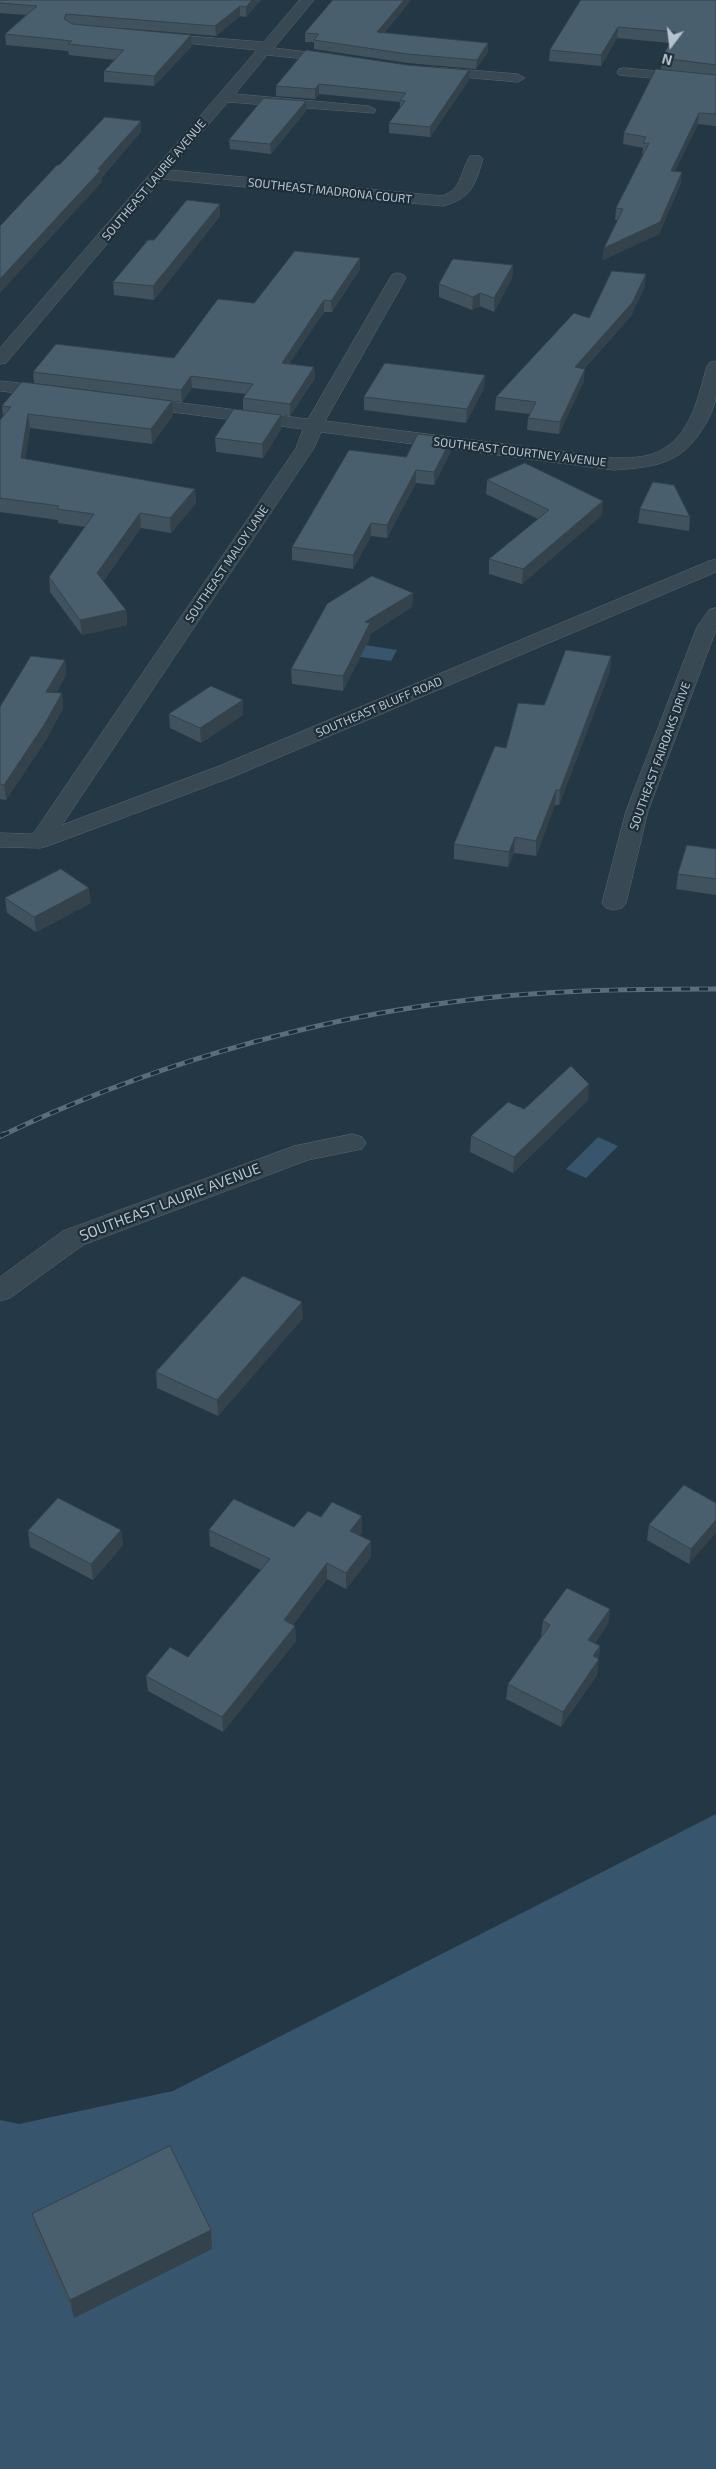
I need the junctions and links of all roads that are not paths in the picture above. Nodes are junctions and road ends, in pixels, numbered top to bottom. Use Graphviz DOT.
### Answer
graph roads {
  1 [pos="307,0"];
  2 [pos="142,35"];
  3 [pos="267,49"];
  4 [pos="353,62"];
  5 [pos="416,70"];
  6 [pos="624,72"];
  7 [pos="518,78"];
  8 [pos="716,80"];
  9 [pos="225,97"];
  10 [pos="369,110"];
  11 [pos="475,159"];
  12 [pos="159,174"];
  13 [pos="398,278"];
  14 [pos="0,359"];
  15 [pos="716,366"];
  16 [pos="0,386"];
  17 [pos="76,395"];
  18 [pos="115,400"];
  19 [pos="315,426"];
  20 [pos="716,565"];
  21 [pos="716,614"];
  22 [pos="0,840"];
  23 [pos="40,841"];
  24 [pos="614,902"];
  25 [pos="353,1143"];
  26 [pos="0,1291"];
  1 -- 3 [label="street, SOUTHEAST LAURIE AVENUE"];
  2 -- 3 [label="street"];
  3 -- 4 [label="street"];
  3 -- 9 [label="street, SOUTHEAST LAURIE AVENUE"];
  5 -- 7 [label="street"];
  6 -- 8 [label="street"];
  9 -- 10 [label="street"];
  9 -- 12 [label="street, SOUTHEAST LAURIE AVENUE"];
  11 -- 12 [label="street, SOUTHEAST MADRONA COURT"];
  12 -- 14 [label="street, SOUTHEAST LAURIE AVENUE"];
  13 -- 19 [label="street, SOUTHEAST MALOY LANE"];
  15 -- 19 [label="street, SOUTHEAST COURTNEY AVENUE"];
  16 -- 17 [label="street"];
  18 -- 19 [label="street, SOUTHEAST COURTNEY AVENUE"];
  19 -- 23 [label="street, SOUTHEAST MALOY LANE"];
  20 -- 23 [label="street, SOUTHEAST BLUFF ROAD"];
  21 -- 24 [label="street, SOUTHEAST FAIROAKS DRIVE"];
  22 -- 23 [label="street"];
  25 -- 26 [label="street, SOUTHEAST LAURIE AVENUE"];
}
